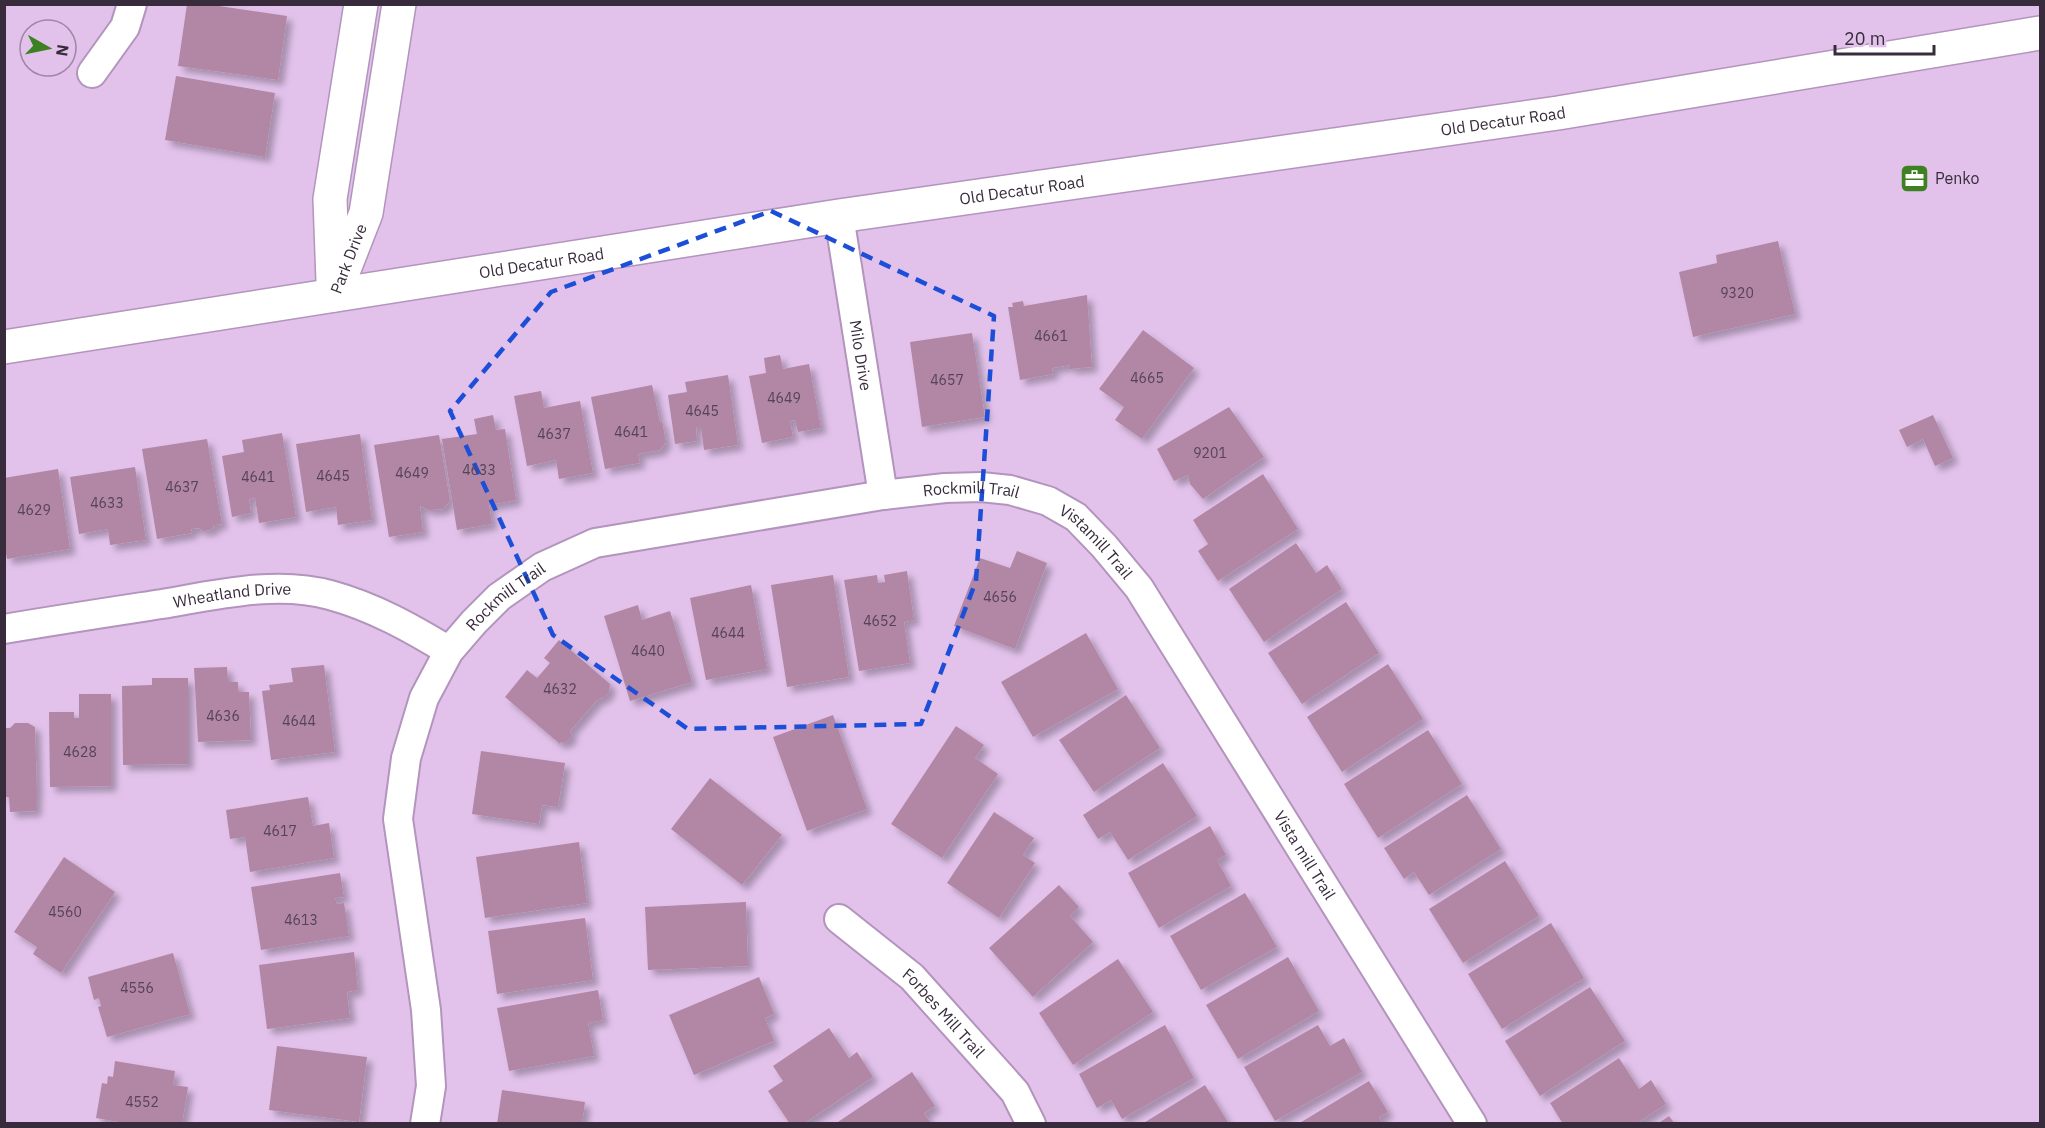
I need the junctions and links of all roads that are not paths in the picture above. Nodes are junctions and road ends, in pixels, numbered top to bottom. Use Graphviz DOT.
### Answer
graph roads {
  1 [pos="132,4"];
  2 [pos="361,4"];
  3 [pos="399,4"];
  4 [pos="2040,33"];
  5 [pos="92,73"];
  6 [pos="839,216"];
  7 [pos="334,295"];
  8 [pos="4,347"];
  9 [pos="883,495"];
  10 [pos="1048,501"];
  11 [pos="1139,588"];
  12 [pos="4,629"];
  13 [pos="449,651"];
  14 [pos="839,919"];
  15 [pos="425,1124"];
  16 [pos="1031,1124"];
  17 [pos="1472,1124"];
  1 -- 5 [label="street"];
  2 -- 7 [label="street, Park Drive"];
  3 -- 7 [label="street, Park Drive"];
  4 -- 6 [label="street, Old Decatur Road"];
  6 -- 7 [label="street, Old Decatur Road"];
  6 -- 9 [label="street, Milo Drive"];
  7 -- 8 [label="street, Old Decatur Road"];
  9 -- 10 [label="street, Rockmill Trail"];
  9 -- 13 [label="street, Rockmill Trail"];
  10 -- 11 [label="street, Vistamill Trail"];
  11 -- 17 [label="street, Vista mill Trail"];
  12 -- 13 [label="street, Wheatland Drive"];
  13 -- 15 [label="street, Rockmill Trail"];
  14 -- 16 [label="street, Forbes Mill Trail"];
}
